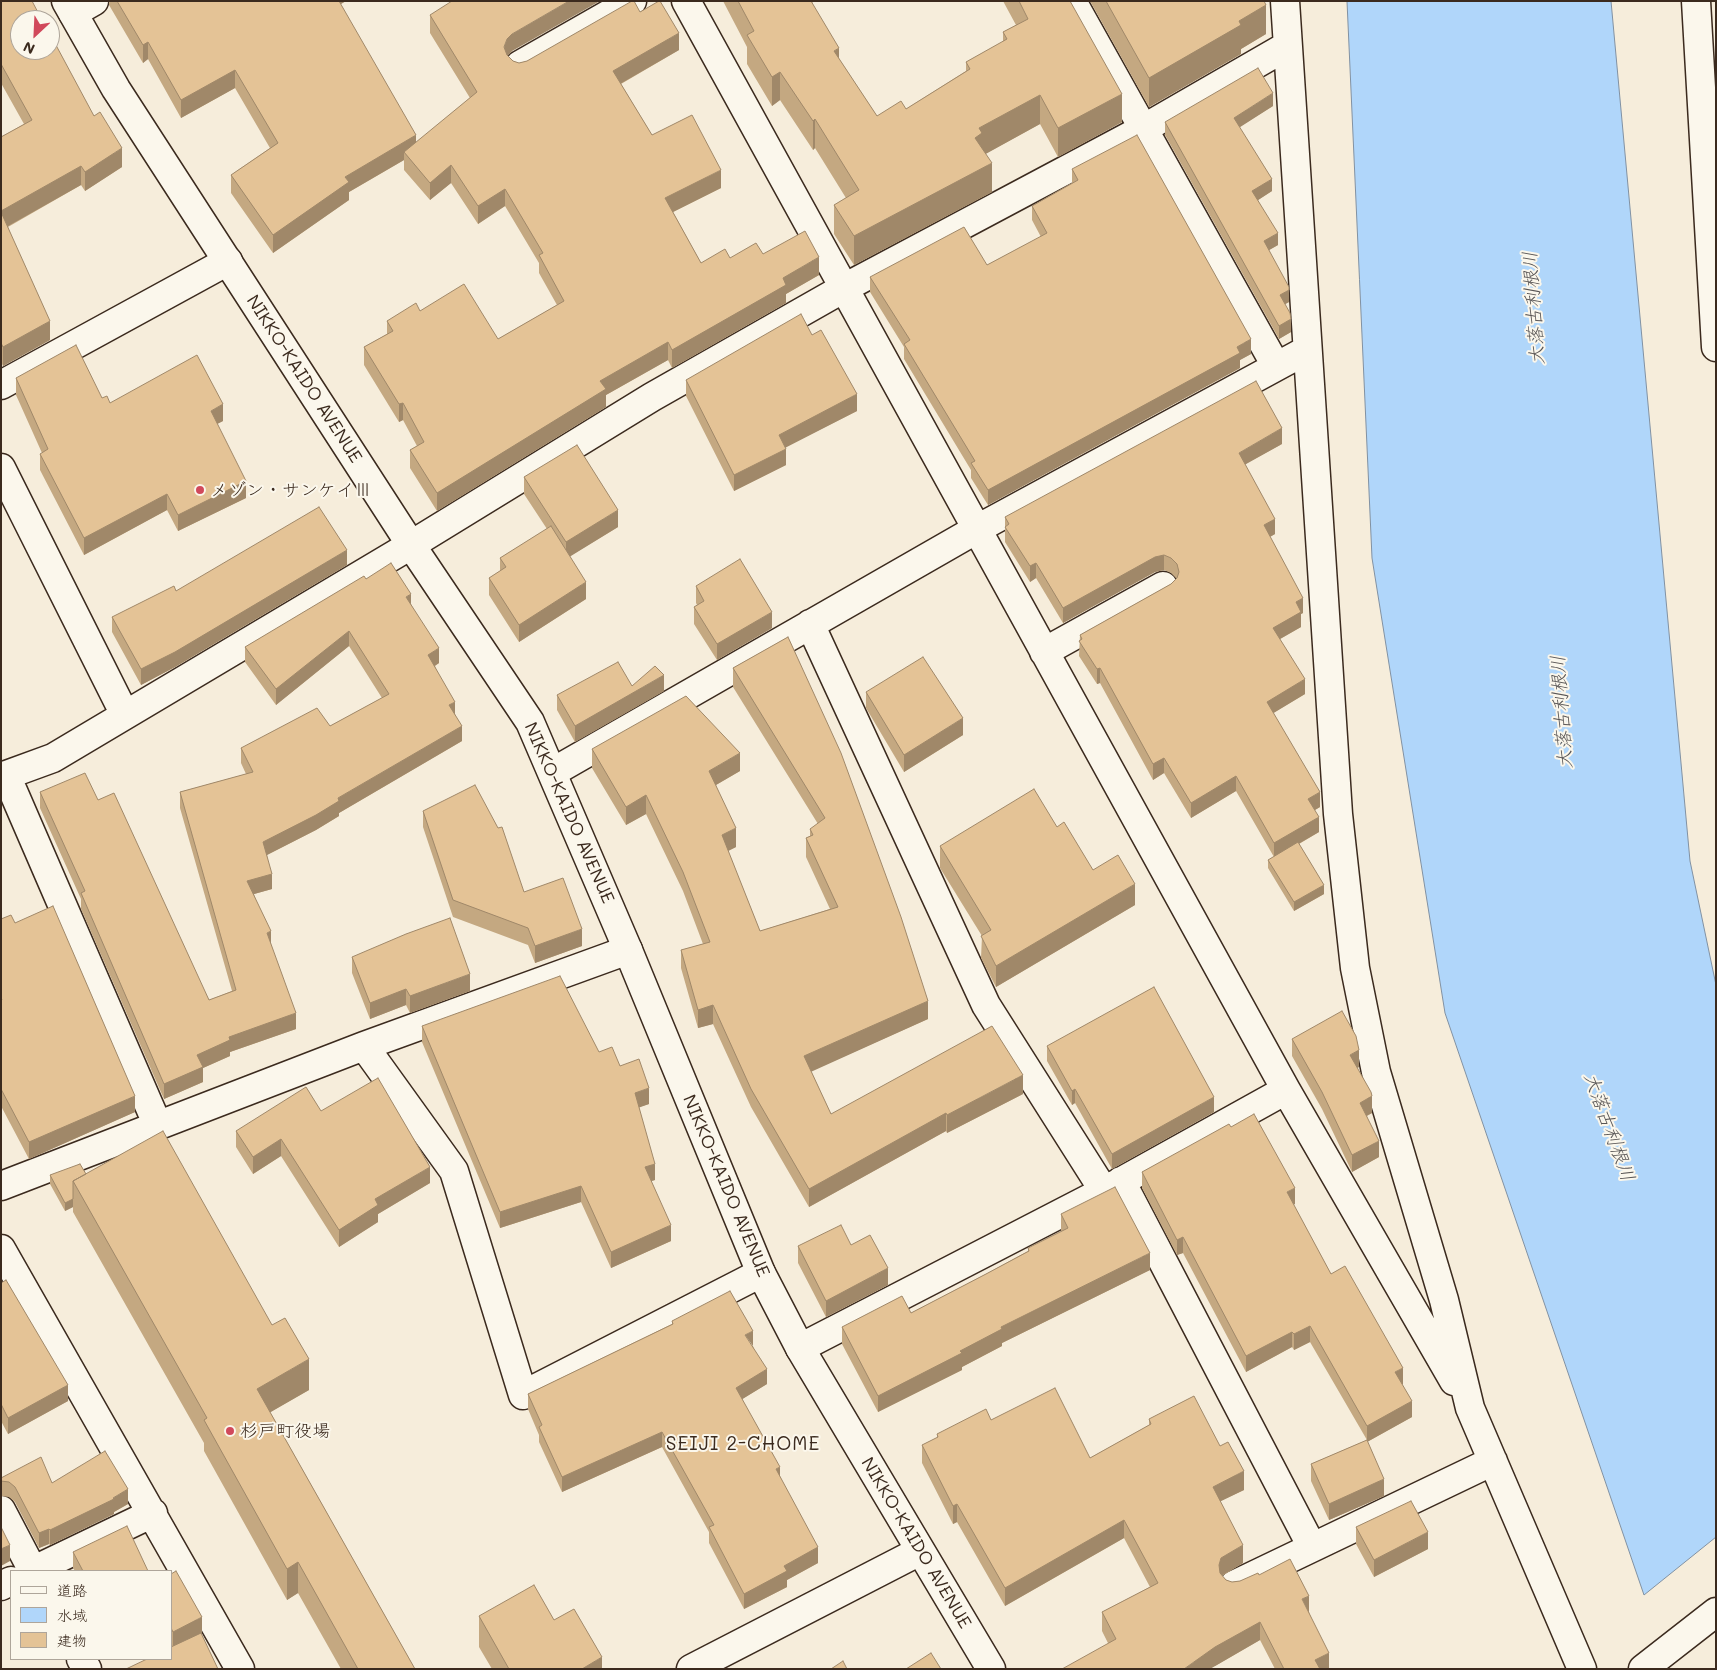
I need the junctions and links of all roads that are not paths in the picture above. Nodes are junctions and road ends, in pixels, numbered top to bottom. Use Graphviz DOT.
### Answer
graph roads {
  1 [pos="632,1"];
  2 [pos="686,1"];
  3 [pos="1072,1"];
  4 [pos="1285,1"];
  5 [pos="1696,1"];
  6 [pos="77,5"];
  7 [pos="1287,46"];
  8 [pos="1707,56"];
  9 [pos="520,65"];
  10 [pos="1143,129"];
  11 [pos="1713,257"];
  12 [pos="228,261"];
  13 [pos="844,288"];
  14 [pos="1716,347"];
  15 [pos="1306,350"];
  16 [pos="1276,366"];
  17 [pos="1,385"];
  18 [pos="1,468"];
  19 [pos="8,497"];
  20 [pos="977,529"];
  21 [pos="411,545"];
  22 [pos="1163,586"];
  23 [pos="810,624"];
  24 [pos="1044,652"];
  25 [pos="126,715"];
  26 [pos="553,772"];
  27 [pos="4,776"];
  28 [pos="628,950"];
  29 [pos="364,1046"];
  30 [pos="1286,1090"];
  31 [pos="158,1126"];
  32 [pos="1,1186"];
  33 [pos="1112,1186"];
  34 [pos="1,1249"];
  35 [pos="761,1273"];
  36 [pos="800,1348"];
  37 [pos="1470,1408"];
  38 [pos="1493,1461"];
  39 [pos="1,1510"];
  40 [pos="153,1513"];
  41 [pos="1312,1547"];
  42 [pos="920,1551"];
  43 [pos="31,1570"];
  44 [pos="34,1570"];
  45 [pos="1234,1585"];
  46 [pos="1716,1612"];
  47 [pos="240,1669"];
  48 [pos="691,1669"];
  49 [pos="991,1669"];
  50 [pos="1582,1669"];
  51 [pos="1643,1669"];
  1 -- 9 [label="street"];
  2 -- 13 [label="street"];
  3 -- 10 [label="street"];
  4 -- 7 [label="street"];
  5 -- 8 [label="street"];
  6 -- 12 [label="street, NIKKO-KAIDO AVENUE"];
  7 -- 10 [label="street"];
  7 -- 15 [label="street"];
  8 -- 11 [label="street"];
  10 -- 13 [label="street"];
  10 -- 16 [label="street"];
  11 -- 14 [label="street"];
  12 -- 17 [label="street"];
  12 -- 21 [label="street, NIKKO-KAIDO AVENUE"];
  13 -- 20 [label="street"];
  13 -- 21 [label="street"];
  15 -- 16 [label="street"];
  15 -- 37 [label="street"];
  16 -- 20 [label="street"];
  18 -- 19 [label="street"];
  19 -- 25 [label="street"];
  20 -- 23 [label="street"];
  20 -- 24 [label="street"];
  21 -- 25 [label="street"];
  21 -- 26 [label="street, NIKKO-KAIDO AVENUE"];
  22 -- 24 [label="street"];
  23 -- 26 [label="street"];
  23 -- 33 [label="street"];
  24 -- 30 [label="street"];
  25 -- 27 [label="street"];
  26 -- 28 [label="street, NIKKO-KAIDO AVENUE"];
  27 -- 31 [label="street"];
  28 -- 29 [label="street"];
  28 -- 35 [label="street, NIKKO-KAIDO AVENUE"];
  29 -- 31 [label="street"];
  29 -- 35 [label="street"];
  30 -- 33 [label="street"];
  30 -- 37 [label="street"];
  31 -- 32 [label="street"];
  33 -- 36 [label="street"];
  33 -- 41 [label="street"];
  34 -- 40 [label="street"];
  35 -- 36 [label="street, NIKKO-KAIDO AVENUE"];
  36 -- 42 [label="street, NIKKO-KAIDO AVENUE"];
  37 -- 38 [label="street"];
  38 -- 41 [label="street"];
  38 -- 50 [label="street"];
  39 -- 43 [label="street"];
  40 -- 44 [label="street"];
  40 -- 47 [label="street"];
  41 -- 45 [label="street"];
  42 -- 48 [label="street"];
  42 -- 49 [label="street, NIKKO-KAIDO AVENUE"];
  46 -- 51 [label="street"];
}
